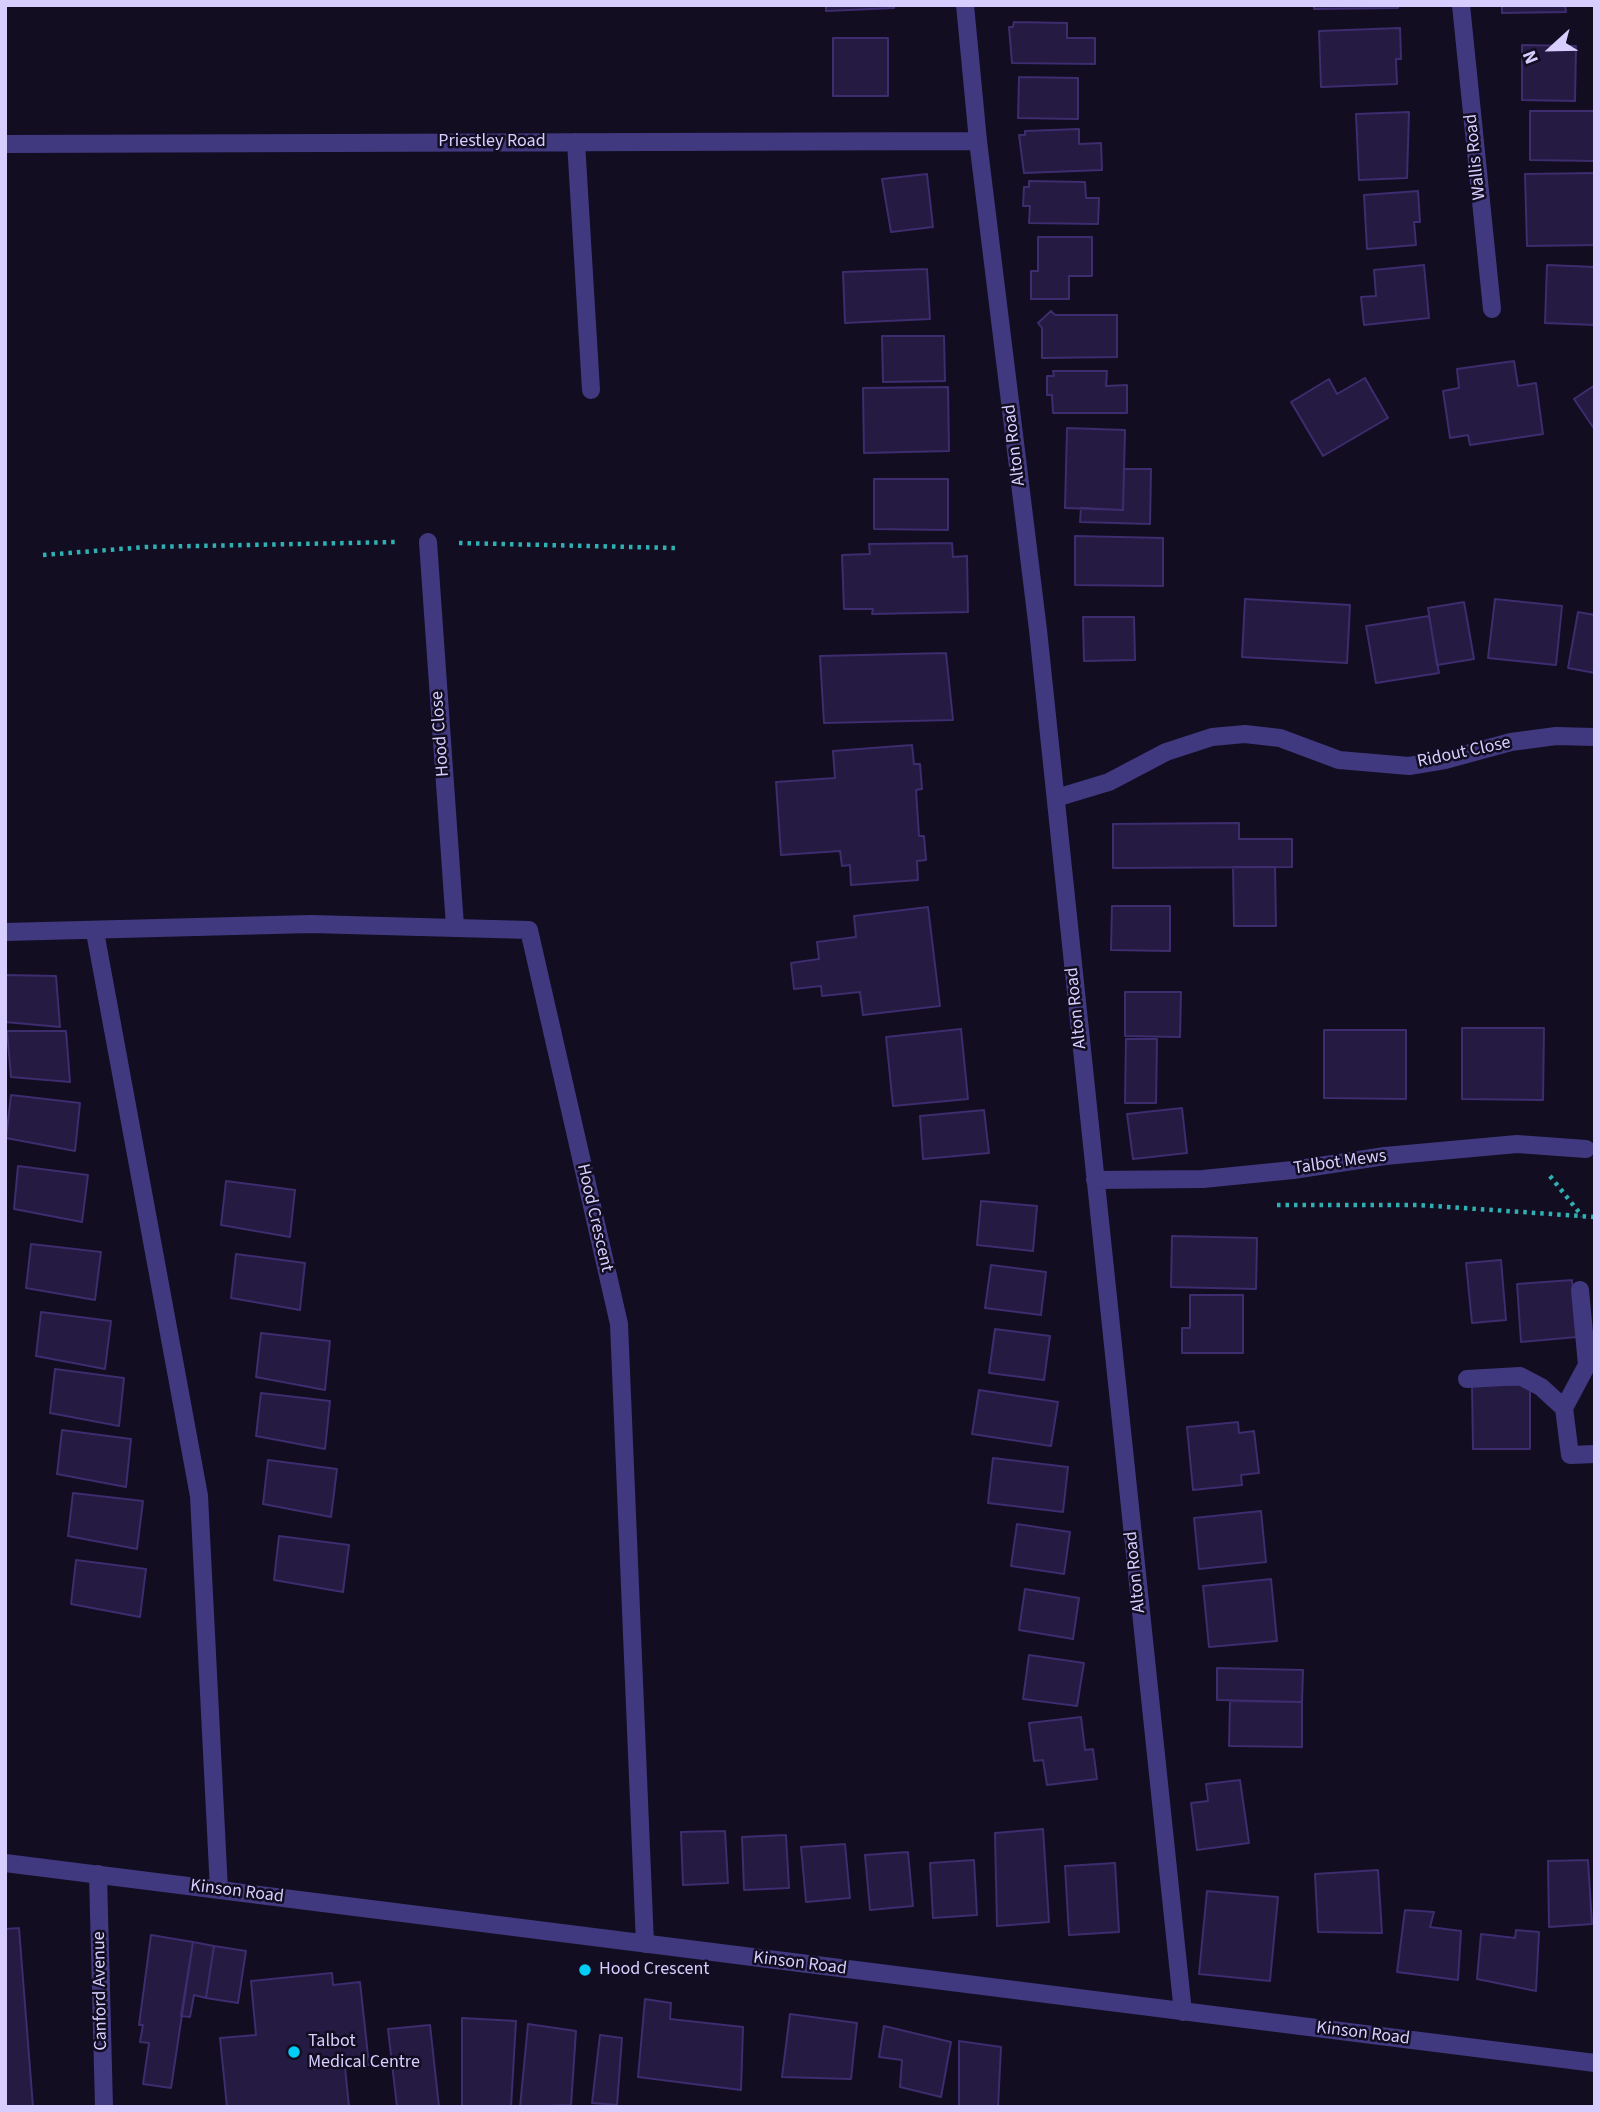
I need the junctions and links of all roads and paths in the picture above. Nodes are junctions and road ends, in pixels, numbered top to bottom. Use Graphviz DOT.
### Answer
graph roads {
  1 [pos="965,5"];
  2 [pos="1461,5"];
  3 [pos="978,141"];
  4 [pos="576,142"];
  5 [pos="5,144"];
  6 [pos="1492,309"];
  7 [pos="592,390"];
  8 [pos="428,542"];
  9 [pos="675,548"];
  10 [pos="43,555"];
  11 [pos="1595,737"];
  12 [pos="1056,798"];
  13 [pos="455,926"];
  14 [pos="95,932"];
  15 [pos="5,933"];
  16 [pos="1586,1149"];
  17 [pos="1095,1180"];
  18 [pos="1265,1205"];
  19 [pos="1595,1217"];
  20 [pos="1580,1290"];
  21 [pos="1467,1379"];
  22 [pos="1564,1408"];
  23 [pos="1595,1454"];
  24 [pos="5,1863"];
  25 [pos="98,1874"];
  26 [pos="219,1890"];
  27 [pos="645,1944"];
  28 [pos="1183,2012"];
  29 [pos="1595,2063"];
  30 [pos="104,2107"];
  1 -- 3 [label="street, Alton Road"];
  2 -- 6 [label="street, Wallis Road"];
  3 -- 4 [label="street, Priestley Road"];
  3 -- 12 [label="street, Alton Road"];
  4 -- 5 [label="street, Priestley Road"];
  4 -- 7 [label="street"];
  8 -- 9 [label="path"];
  8 -- 10 [label="path"];
  8 -- 13 [label="street, Hood Close"];
  11 -- 12 [label="street, Ridout Close"];
  12 -- 17 [label="street, Alton Road"];
  13 -- 14 [label="street, Hood Crescent"];
  13 -- 27 [label="street, Hood Crescent"];
  14 -- 15 [label="street, Hood Crescent"];
  14 -- 26 [label="street"];
  16 -- 17 [label="street, Talbot Mews"];
  17 -- 28 [label="street, Alton Road"];
  18 -- 19 [label="path"];
  20 -- 22 [label="street"];
  21 -- 22 [label="street"];
  22 -- 23 [label="street"];
  24 -- 25 [label="street, Kinson Road"];
  25 -- 26 [label="street, Kinson Road"];
  25 -- 30 [label="street, Canford Avenue"];
  26 -- 27 [label="street, Kinson Road"];
  27 -- 28 [label="street, Kinson Road"];
  28 -- 29 [label="street, Kinson Road"];
}
